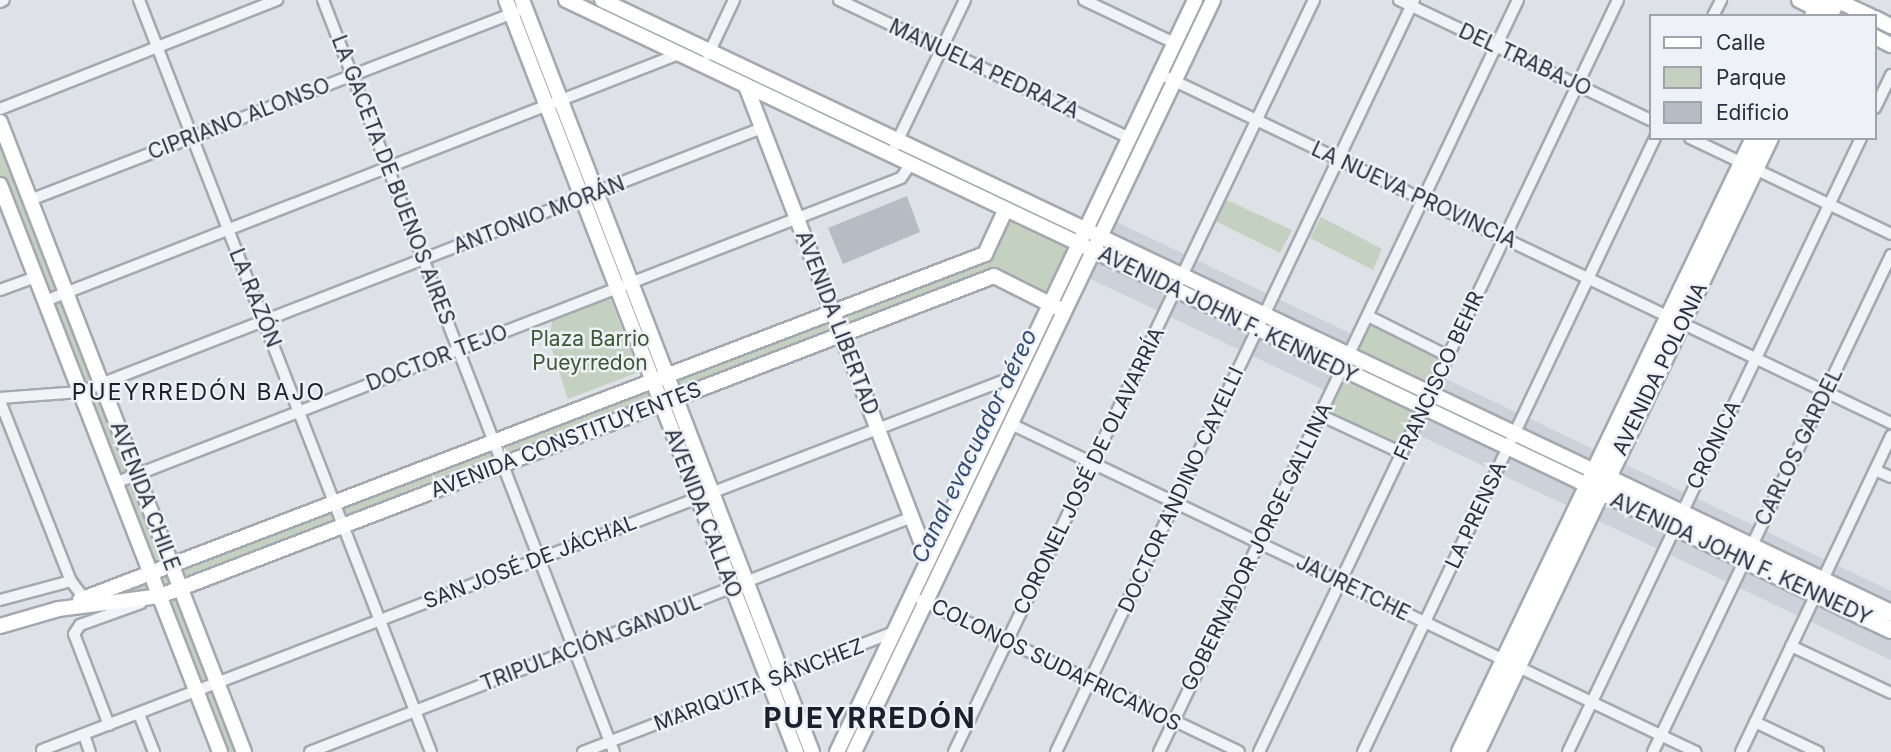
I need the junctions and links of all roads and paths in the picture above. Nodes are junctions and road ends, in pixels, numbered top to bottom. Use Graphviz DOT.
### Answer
graph roads {
  1 [pos="139,0"];
  2 [pos="276,0"];
  3 [pos="323,0"];
  4 [pos="566,0"];
  5 [pos="602,0"];
  6 [pos="734,0"];
  7 [pos="839,0"];
  8 [pos="965,0"];
  9 [pos="1084,0"];
  10 [pos="1195,0"];
  11 [pos="1213,0"];
  12 [pos="1314,0"];
  13 [pos="1399,0"];
  14 [pos="1518,0"];
  15 [pos="1618,0"];
  16 [pos="1799,0"];
  17 [pos="1837,0"];
  18 [pos="1413,3"];
  19 [pos="524,4"];
  20 [pos="509,7"];
  21 [pos="1824,12"];
  22 [pos="1866,14"];
  23 [pos="1174,43"];
  24 [pos="157,46"];
  25 [pos="1496,46"];
  26 [pos="941,48"];
  27 [pos="679,54"];
  28 [pos="706,58"];
  29 [pos="1160,74"];
  30 [pos="353,75"];
  31 [pos="1891,75"];
  32 [pos="1174,82"];
  33 [pos="1577,85"];
  34 [pos="746,86"];
  35 [pos="561,100"];
  36 [pos="1877,104"];
  37 [pos="546,105"];
  38 [pos="0,108"];
  39 [pos="1650,120"];
  40 [pos="1256,121"];
  41 [pos="0,122"];
  42 [pos="762,128"];
  43 [pos="192,137"];
  44 [pos="1129,138"];
  45 [pos="897,140"];
  46 [pos="1654,140"];
  47 [pos="1694,140"];
  48 [pos="1754,140"];
  49 [pos="1768,140"];
  50 [pos="1860,140"];
  51 [pos="890,156"];
  52 [pos="1338,159"];
  53 [pos="909,165"];
  54 [pos="1749,166"];
  55 [pos="388,167"];
  56 [pos="0,186"];
  57 [pos="596,192"];
  58 [pos="582,198"];
  59 [pos="1423,199"];
  60 [pos="30,200"];
  61 [pos="981,200"];
  62 [pos="1026,203"];
  63 [pos="1829,205"];
  64 [pos="1005,211"];
  65 [pos="797,219"];
  66 [pos="1086,229"];
  67 [pos="228,230"];
  68 [pos="1891,234"];
  69 [pos="1100,236"];
  70 [pos="1504,238"];
  71 [pos="992,240"];
  72 [pos="1079,244"];
  73 [pos="1093,251"];
  74 [pos="985,254"];
  75 [pos="1891,255"];
  76 [pos="424,259"];
  77 [pos="1182,275"];
  78 [pos="994,276"];
  79 [pos="35,277"];
  80 [pos="1589,277"];
  81 [pos="631,282"];
  82 [pos="616,288"];
  83 [pos="0,290"];
  84 [pos="1175,290"];
  85 [pos="66,293"];
  86 [pos="45,301"];
  87 [pos="1050,304"];
  88 [pos="1065,311"];
  89 [pos="833,312"];
  90 [pos="1264,316"];
  91 [pos="1368,316"];
  92 [pos="1675,319"];
  93 [pos="264,321"];
  94 [pos="1257,330"];
  95 [pos="841,334"];
  96 [pos="459,351"];
  97 [pos="1448,356"];
  98 [pos="1756,358"];
  99 [pos="1345,364"];
  100 [pos="1018,375"];
  101 [pos="667,377"];
  102 [pos="653,383"];
  103 [pos="102,384"];
  104 [pos="80,392"];
  105 [pos="1826,392"];
  106 [pos="675,397"];
  107 [pos="0,399"];
  108 [pos="1426,402"];
  109 [pos="660,403"];
  110 [pos="299,412"];
  111 [pos="1320,415"];
  112 [pos="1891,423"];
  113 [pos="1011,424"];
  114 [pos="878,429"];
  115 [pos="1514,434"];
  116 [pos="1891,436"];
  117 [pos="495,444"];
  118 [pos="1507,449"];
  119 [pos="1402,453"];
  120 [pos="1092,463"];
  121 [pos="503,464"];
  122 [pos="1875,470"];
  123 [pos="137,474"];
  124 [pos="1891,477"];
  125 [pos="116,482"];
  126 [pos="1597,482"];
  127 [pos="704,495"];
  128 [pos="1175,502"];
  129 [pos="335,506"];
  130 [pos="1682,512"];
  131 [pos="912,517"];
  132 [pos="344,527"];
  133 [pos="1674,528"];
  134 [pos="1259,543"];
  135 [pos="1748,554"];
  136 [pos="539,558"];
  137 [pos="928,560"];
  138 [pos="172,566"];
  139 [pos="152,574"];
  140 [pos="71,581"];
  141 [pos="1340,582"];
  142 [pos="746,584"];
  143 [pos="181,588"];
  144 [pos="1819,588"];
  145 [pos="732,589"];
  146 [pos="160,596"];
  147 [pos="911,596"];
  148 [pos="0,600"];
  149 [pos="87,601"];
  150 [pos="926,602"];
  151 [pos="1891,613"];
  152 [pos="379,619"];
  153 [pos="1424,622"];
  154 [pos="0,626"];
  155 [pos="1891,630"];
  156 [pos="894,632"];
  157 [pos="1007,641"];
  158 [pos="1791,646"];
  159 [pos="575,649"];
  160 [pos="1511,663"];
  161 [pos="776,679"];
  162 [pos="217,681"];
  163 [pos="1090,681"];
  164 [pos="196,689"];
  165 [pos="1891,693"];
  166 [pos="1591,702"];
  167 [pos="415,711"];
  168 [pos="139,714"];
  169 [pos="1174,721"];
  170 [pos="1755,722"];
  171 [pos="109,725"];
  172 [pos="84,735"];
  173 [pos="1661,735"];
  174 [pos="613,747"];
  175 [pos="42,750"];
  176 [pos="90,752"];
  177 [pos="154,752"];
  178 [pos="220,752"];
  179 [pos="244,752"];
  180 [pos="310,752"];
  181 [pos="431,752"];
  182 [pos="583,752"];
  183 [pos="796,752"];
  184 [pos="812,752"];
  185 [pos="837,752"];
  186 [pos="854,752"];
  187 [pos="954,752"];
  188 [pos="1056,752"];
  189 [pos="1159,752"];
  190 [pos="1239,752"];
  191 [pos="1259,752"];
  192 [pos="1363,752"];
  193 [pos="1460,752"];
  194 [pos="1476,752"];
  195 [pos="1567,752"];
  196 [pos="1653,752"];
  197 [pos="1696,752"];
  198 [pos="1741,752"];
  199 [pos="1818,752"];
  1 -- 24 [label="street, LA RAZÓN"];
  2 -- 24 [label="street"];
  3 -- 30 [label="street, LA GACETA DE BUENOS AIRES"];
  4 -- 27 [label="main road, AVENIDA JOHN F. KENNEDY"];
  5 -- 28 [label="main road, AVENIDA JOHN F. KENNEDY"];
  6 -- 28 [label="street"];
  7 -- 26 [label="street, MANUELA PEDRAZA"];
  8 -- 26 [label="street"];
  9 -- 23 [label="street"];
  10 -- 23 [label="main road"];
  11 -- 32 [label="main road"];
  12 -- 40 [label="street, CORONEL JOSÉ DE OLAVARRÍA"];
  13 -- 18 [label="street, DEL TRABAJO"];
  14 -- 25 [label="street, GOBERNADOR JORGE GALLINA"];
  15 -- 33 [label="street, FRANCISCO BEHR"];
  16 -- 21 [label="main road"];
  17 -- 21 [label="main road"];
  17 -- 22 [label="main road"];
  18 -- 25 [label="street, DEL TRABAJO"];
  18 -- 52 [label="street, DOCTOR ANDINO CAYELLI"];
  19 -- 20 [label="street, CIPRIANO ALONSO"];
  19 -- 35 [label="main road, AVENIDA CALLAO"];
  20 -- 30 [label="street, CIPRIANO ALONSO"];
  20 -- 37 [label="main road, AVENIDA CALLAO"];
  23 -- 29 [label="main road"];
  24 -- 38 [label="street"];
  24 -- 43 [label="street, LA RAZÓN"];
  25 -- 33 [label="street, DEL TRABAJO"];
  25 -- 59 [label="street, GOBERNADOR JORGE GALLINA"];
  26 -- 44 [label="street, MANUELA PEDRAZA"];
  26 -- 45 [label="street"];
  27 -- 28 [label="main road, AVENIDA JOHN F. KENNEDY"];
  27 -- 35 [label="street"];
  28 -- 34 [label="main road, AVENIDA JOHN F. KENNEDY"];
  28 -- 45 [label="main road, AVENIDA JOHN F. KENNEDY"];
  29 -- 32 [label="street, LA NUEVA PROVINCIA"];
  29 -- 44 [label="main road"];
  30 -- 43 [label="street, CIPRIANO ALONSO"];
  30 -- 55 [label="street, LA GACETA DE BUENOS AIRES"];
  31 -- 36 [label="street"];
  32 -- 40 [label="street, LA NUEVA PROVINCIA"];
  32 -- 69 [label="main road"];
  33 -- 39 [label="street, DEL TRABAJO"];
  33 -- 70 [label="street, FRANCISCO BEHR"];
  34 -- 42 [label="main road, AVENIDA LIBERTAD"];
  34 -- 51 [label="main road, AVENIDA JOHN F. KENNEDY"];
  35 -- 37 [label="street"];
  35 -- 57 [label="main road, AVENIDA CALLAO"];
  37 -- 55 [label="street"];
  37 -- 58 [label="main road, AVENIDA CALLAO"];
  40 -- 52 [label="street, LA NUEVA PROVINCIA"];
  40 -- 77 [label="street, CORONEL JOSÉ DE OLAVARRÍA"];
  41 -- 60 [label="main road, AVENIDA CHILE"];
  42 -- 57 [label="street, ANTONIO MORÁN"];
  42 -- 65 [label="main road, AVENIDA LIBERTAD"];
  43 -- 60 [label="street, CIPRIANO ALONSO"];
  43 -- 67 [label="street, LA RAZÓN"];
  44 -- 66 [label="main road"];
  45 -- 51 [label="street"];
  45 -- 62 [label="main road, AVENIDA JOHN F. KENNEDY"];
  46 -- 80 [label="street, LA PRENSA"];
  47 -- 54 [label="street"];
  48 -- 54 [label="main road, AVENIDA POLONIA"];
  49 -- 54 [label="main road, AVENIDA POLONIA"];
  50 -- 63 [label="street, CRÓNICA"];
  51 -- 53 [label="main road, AVENIDA JOHN F. KENNEDY"];
  52 -- 59 [label="street, LA NUEVA PROVINCIA"];
  52 -- 90 [label="street, DOCTOR ANDINO CAYELLI"];
  53 -- 61 [label="main road, AVENIDA JOHN F. KENNEDY"];
  53 -- 65 [label="street, DOCTOR TEJO"];
  54 -- 63 [label="street"];
  54 -- 92 [label="main road, AVENIDA POLONIA"];
  55 -- 67 [label="street"];
  55 -- 76 [label="street, LA GACETA DE BUENOS AIRES"];
  56 -- 79 [label="main road, AVENIDA CHILE"];
  57 -- 58 [label="street, ANTONIO MORÁN"];
  57 -- 81 [label="main road, AVENIDA CALLAO"];
  58 -- 76 [label="street, ANTONIO MORÁN"];
  58 -- 82 [label="main road, AVENIDA CALLAO"];
  59 -- 70 [label="street, LA NUEVA PROVINCIA"];
  59 -- 91 [label="street, GOBERNADOR JORGE GALLINA"];
  60 -- 85 [label="main road, AVENIDA CHILE"];
  61 -- 64 [label="main road, AVENIDA JOHN F. KENNEDY"];
  61 -- 71 [label="main road"];
  62 -- 64 [label="main road"];
  62 -- 66 [label="main road, AVENIDA JOHN F. KENNEDY"];
  63 -- 68 [label="street"];
  63 -- 98 [label="street, CRÓNICA"];
  64 -- 71 [label="main road"];
  64 -- 72 [label="main road, AVENIDA JOHN F. KENNEDY"];
  65 -- 81 [label="street, DOCTOR TEJO"];
  65 -- 89 [label="main road, AVENIDA LIBERTAD"];
  66 -- 69 [label="main road, AVENIDA JOHN F. KENNEDY"];
  66 -- 72 [label="main road"];
  67 -- 85 [label="street"];
  67 -- 93 [label="street, LA RAZÓN"];
  69 -- 73 [label="main road"];
  69 -- 77 [label="main road, AVENIDA JOHN F. KENNEDY"];
  70 -- 80 [label="street, LA NUEVA PROVINCIA"];
  70 -- 97 [label="street, FRANCISCO BEHR"];
  71 -- 74 [label="main road"];
  72 -- 73 [label="main road, AVENIDA JOHN F. KENNEDY"];
  72 -- 87 [label="main road"];
  73 -- 84 [label="main road, AVENIDA JOHN F. KENNEDY"];
  73 -- 88 [label="main road"];
  74 -- 78 [label="main road"];
  74 -- 89 [label="main road, AVENIDA CONSTITUYENTES"];
  75 -- 105 [label="street, CARLOS GARDEL"];
  76 -- 93 [label="street, ANTONIO MORÁN"];
  76 -- 96 [label="street, LA GACETA DE BUENOS AIRES"];
  77 -- 84 [label="street, CORONEL JOSÉ DE OLAVARRÍA"];
  77 -- 90 [label="main road, AVENIDA JOHN F. KENNEDY"];
  78 -- 87 [label="main road"];
  78 -- 95 [label="main road, AVENIDA CONSTITUYENTES"];
  79 -- 83 [label="street"];
  79 -- 86 [label="main road, AVENIDA CHILE"];
  80 -- 92 [label="street, LA NUEVA PROVINCIA"];
  80 -- 115 [label="street, LA PRENSA"];
  81 -- 82 [label="street, DOCTOR TEJO"];
  81 -- 101 [label="main road, AVENIDA CALLAO"];
  82 -- 96 [label="street, DOCTOR TEJO"];
  82 -- 102 [label="main road, AVENIDA CALLAO"];
  84 -- 94 [label="main road, AVENIDA JOHN F. KENNEDY"];
  84 -- 120 [label="street, CORONEL JOSÉ DE OLAVARRÍA"];
  85 -- 86 [label="street"];
  85 -- 103 [label="main road, AVENIDA CHILE"];
  86 -- 104 [label="main road, AVENIDA CHILE"];
  87 -- 88 [label="main road"];
  87 -- 100 [label="main road"];
  88 -- 113 [label="main road"];
  89 -- 95 [label="main road, AVENIDA LIBERTAD"];
  89 -- 101 [label="main road, AVENIDA CONSTITUYENTES"];
  90 -- 94 [label="street, DOCTOR ANDINO CAYELLI"];
  90 -- 99 [label="main road, AVENIDA JOHN F. KENNEDY"];
  91 -- 97 [label="street"];
  91 -- 99 [label="street, GOBERNADOR JORGE GALLINA"];
  92 -- 98 [label="street, LA NUEVA PROVINCIA"];
  92 -- 126 [label="main road, AVENIDA POLONIA"];
  93 -- 103 [label="street, ANTONIO MORÁN"];
  93 -- 110 [label="street, LA RAZÓN"];
  94 -- 99 [label="main road, AVENIDA JOHN F. KENNEDY"];
  94 -- 128 [label="street, DOCTOR ANDINO CAYELLI"];
  95 -- 106 [label="main road, AVENIDA CONSTITUYENTES"];
  95 -- 114 [label="main road, AVENIDA LIBERTAD"];
  96 -- 110 [label="street, DOCTOR TEJO"];
  96 -- 117 [label="street, LA GACETA DE BUENOS AIRES"];
  97 -- 108 [label="street, FRANCISCO BEHR"];
  98 -- 105 [label="street, LA NUEVA PROVINCIA"];
  98 -- 130 [label="street, CRÓNICA"];
  99 -- 108 [label="main road, AVENIDA JOHN F. KENNEDY"];
  99 -- 111 [label="street, GOBERNADOR JORGE GALLINA"];
  100 -- 114 [label="street, SAN JOSÉ DE JÁCHAL"];
  100 -- 137 [label="main road"];
  101 -- 102 [label="main road, AVENIDA CONSTITUYENTES"];
  101 -- 106 [label="main road, AVENIDA CALLAO"];
  102 -- 109 [label="main road, AVENIDA CALLAO"];
  102 -- 117 [label="main road, AVENIDA CONSTITUYENTES"];
  103 -- 104 [label="street, ANTONIO MORÁN"];
  103 -- 123 [label="main road, AVENIDA CHILE"];
  104 -- 107 [label="street, ANTONIO MORÁN"];
  104 -- 125 [label="main road, AVENIDA CHILE"];
  105 -- 112 [label="street, LA NUEVA PROVINCIA"];
  105 -- 135 [label="street, CARLOS GARDEL"];
  106 -- 109 [label="main road, AVENIDA CONSTITUYENTES"];
  106 -- 127 [label="main road, AVENIDA CALLAO"];
  107 -- 140 [label="street"];
  108 -- 115 [label="main road, AVENIDA JOHN F. KENNEDY"];
  108 -- 118 [label="main road, AVENIDA JOHN F. KENNEDY"];
  108 -- 119 [label="street, FRANCISCO BEHR"];
  109 -- 121 [label="main road, AVENIDA CONSTITUYENTES"];
  109 -- 127 [label="main road, AVENIDA CALLAO"];
  110 -- 123 [label="street, DOCTOR TEJO"];
  110 -- 129 [label="street, LA RAZÓN"];
  111 -- 119 [label="street"];
  111 -- 134 [label="street, GOBERNADOR JORGE GALLINA"];
  113 -- 120 [label="street, JAURETCHE"];
  113 -- 150 [label="main road"];
  114 -- 127 [label="street, SAN JOSÉ DE JÁCHAL"];
  114 -- 131 [label="main road, AVENIDA LIBERTAD"];
  115 -- 118 [label="street, LA PRENSA"];
  115 -- 126 [label="main road, AVENIDA JOHN F. KENNEDY"];
  116 -- 122 [label="street"];
  117 -- 121 [label="street, LA GACETA DE BUENOS AIRES"];
  117 -- 129 [label="main road, AVENIDA CONSTITUYENTES"];
  118 -- 126 [label="main road, AVENIDA JOHN F. KENNEDY"];
  118 -- 153 [label="street, LA PRENSA"];
  119 -- 141 [label="street, FRANCISCO BEHR"];
  120 -- 128 [label="street, JAURETCHE"];
  120 -- 157 [label="street, CORONEL JOSÉ DE OLAVARRÍA"];
  121 -- 132 [label="main road, AVENIDA CONSTITUYENTES"];
  121 -- 136 [label="street, LA GACETA DE BUENOS AIRES"];
  122 -- 124 [label="street"];
  122 -- 144 [label="street"];
  123 -- 125 [label="street, DOCTOR TEJO"];
  123 -- 138 [label="main road, AVENIDA CHILE"];
  125 -- 139 [label="main road, AVENIDA CHILE"];
  126 -- 130 [label="main road, AVENIDA JOHN F. KENNEDY"];
  126 -- 133 [label="main road, AVENIDA JOHN F. KENNEDY"];
  126 -- 160 [label="main road, AVENIDA POLONIA"];
  127 -- 136 [label="street, SAN JOSÉ DE JÁCHAL"];
  127 -- 142 [label="main road, AVENIDA CALLAO"];
  127 -- 145 [label="main road, AVENIDA CALLAO"];
  128 -- 134 [label="street, JAURETCHE"];
  128 -- 163 [label="street, DOCTOR ANDINO CAYELLI"];
  129 -- 132 [label="street, LA RAZÓN"];
  129 -- 138 [label="main road, AVENIDA CONSTITUYENTES"];
  130 -- 133 [label="street, CRÓNICA"];
  130 -- 135 [label="main road, AVENIDA JOHN F. KENNEDY"];
  131 -- 137 [label="main road, AVENIDA LIBERTAD"];
  131 -- 142 [label="street, TRIPULACIÓN GANDUL"];
  132 -- 143 [label="main road, AVENIDA CONSTITUYENTES"];
  132 -- 152 [label="street, LA RAZÓN"];
  133 -- 135 [label="main road, AVENIDA JOHN F. KENNEDY"];
  133 -- 166 [label="street, CRÓNICA"];
  134 -- 141 [label="street, JAURETCHE"];
  134 -- 169 [label="street, GOBERNADOR JORGE GALLINA"];
  135 -- 144 [label="main road, AVENIDA JOHN F. KENNEDY"];
  135 -- 173 [label="street, CARLOS GARDEL"];
  136 -- 152 [label="street, SAN JOSÉ DE JÁCHAL"];
  136 -- 159 [label="street, LA GACETA DE BUENOS AIRES"];
  137 -- 147 [label="main road"];
  138 -- 139 [label="main road, AVENIDA CONSTITUYENTES"];
  138 -- 143 [label="main road, AVENIDA CHILE"];
  139 -- 146 [label="main road, AVENIDA CHILE"];
  139 -- 149 [label="main road, AVENIDA CONSTITUYENTES"];
  140 -- 148 [label="street"];
  140 -- 149 [label="street"];
  141 -- 153 [label="street, JAURETCHE"];
  141 -- 191 [label="street, FRANCISCO BEHR"];
  142 -- 145 [label="street, TRIPULACIÓN GANDUL"];
  142 -- 161 [label="main road, AVENIDA CALLAO"];
  143 -- 146 [label="main road, AVENIDA CONSTITUYENTES"];
  143 -- 162 [label="main road, AVENIDA CHILE"];
  144 -- 151 [label="main road, AVENIDA JOHN F. KENNEDY"];
  144 -- 155 [label="main road, AVENIDA JOHN F. KENNEDY"];
  144 -- 158 [label="street"];
  145 -- 159 [label="street, TRIPULACIÓN GANDUL"];
  145 -- 161 [label="main road, AVENIDA CALLAO"];
  146 -- 149 [label="main road, AVENIDA CONSTITUYENTES"];
  146 -- 164 [label="main road, AVENIDA CHILE"];
  146 -- 171 [label="street"];
  147 -- 150 [label="street, COLONOS SUDAFRICANOS"];
  147 -- 156 [label="main road"];
  149 -- 154 [label="main road, AVENIDA CONSTITUYENTES"];
  150 -- 157 [label="street, COLONOS SUDAFRICANOS"];
  150 -- 186 [label="main road"];
  152 -- 162 [label="street, SAN JOSÉ DE JÁCHAL"];
  152 -- 167 [label="street, LA RAZÓN"];
  153 -- 160 [label="street, JAURETCHE"];
  153 -- 192 [label="street, LA PRENSA"];
  156 -- 161 [label="street, MARIQUITA SÁNCHEZ"];
  156 -- 185 [label="main road"];
  157 -- 163 [label="street, COLONOS SUDAFRICANOS"];
  157 -- 187 [label="street, CORONEL JOSÉ DE OLAVARRÍA"];
  158 -- 165 [label="street"];
  158 -- 170 [label="street"];
  159 -- 167 [label="street, TRIPULACIÓN GANDUL"];
  159 -- 174 [label="street, LA GACETA DE BUENOS AIRES"];
  160 -- 166 [label="street, JAURETCHE"];
  160 -- 193 [label="main road, AVENIDA POLONIA"];
  160 -- 194 [label="main road, AVENIDA POLONIA"];
  161 -- 174 [label="street, MARIQUITA SÁNCHEZ"];
  161 -- 183 [label="main road, AVENIDA CALLAO"];
  161 -- 184 [label="main road, AVENIDA CALLAO"];
  162 -- 164 [label="street, SAN JOSÉ DE JÁCHAL"];
  162 -- 179 [label="main road, AVENIDA CHILE"];
  163 -- 169 [label="street, COLONOS SUDAFRICANOS"];
  163 -- 188 [label="street, DOCTOR ANDINO CAYELLI"];
  164 -- 168 [label="street, SAN JOSÉ DE JÁCHAL"];
  164 -- 178 [label="main road, AVENIDA CHILE"];
  166 -- 173 [label="street, JAURETCHE"];
  166 -- 195 [label="street, CRÓNICA"];
  167 -- 180 [label="street, TRIPULACIÓN GANDUL"];
  167 -- 181 [label="street, LA RAZÓN"];
  168 -- 171 [label="street, SAN JOSÉ DE JÁCHAL"];
  168 -- 177 [label="street"];
  169 -- 189 [label="street, GOBERNADOR JORGE GALLINA"];
  169 -- 190 [label="street, COLONOS SUDAFRICANOS"];
  170 -- 198 [label="street"];
  170 -- 199 [label="street"];
  171 -- 172 [label="street, SAN JOSÉ DE JÁCHAL"];
  172 -- 175 [label="street, SAN JOSÉ DE JÁCHAL"];
  172 -- 176 [label="street"];
  173 -- 196 [label="street, CARLOS GARDEL"];
  173 -- 197 [label="street, JAURETCHE"];
  174 -- 182 [label="street, MARIQUITA SÁNCHEZ"];
}
